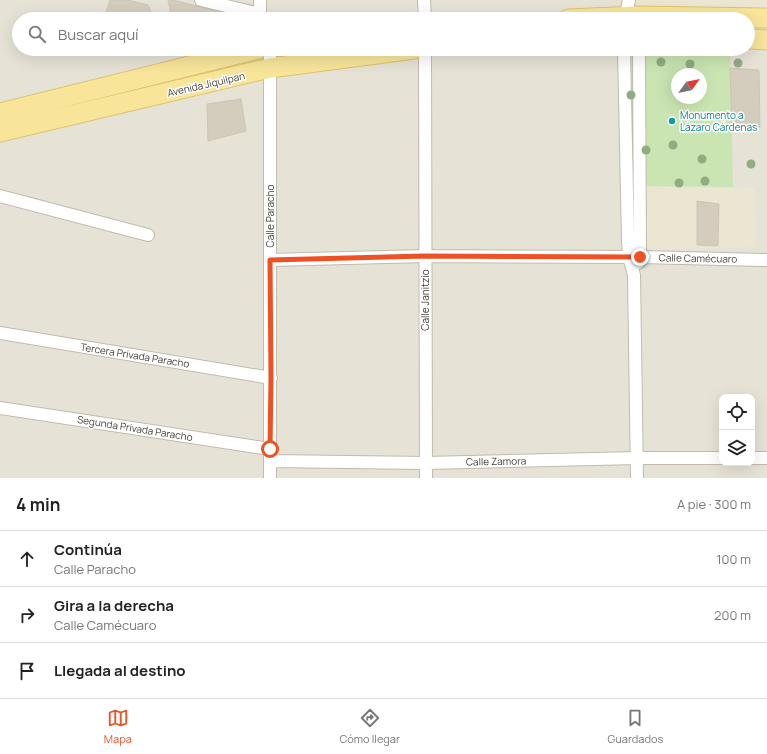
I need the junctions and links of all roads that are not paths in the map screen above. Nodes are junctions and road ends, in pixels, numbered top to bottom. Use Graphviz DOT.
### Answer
graph roads {
  1 [pos="200,0"];
  2 [pos="260,0"];
  3 [pos="424,0"];
  4 [pos="243,12"];
  5 [pos="261,12"];
  6 [pos="425,12"];
  7 [pos="755,17"];
  8 [pos="767,18"];
  9 [pos="755,40"];
  10 [pos="767,40"];
  11 [pos="230,56"];
  12 [pos="270,56"];
  13 [pos="361,56"];
  14 [pos="425,56"];
  15 [pos="624,56"];
  16 [pos="639,56"];
  17 [pos="270,68"];
  18 [pos="0,113"];
  19 [pos="0,132"];
  20 [pos="0,196"];
  21 [pos="148,236"];
  22 [pos="425,256"];
  23 [pos="634,257"];
  24 [pos="270,260"];
  25 [pos="767,260"];
  26 [pos="0,334"];
  27 [pos="271,378"];
  28 [pos="0,408"];
  29 [pos="270,449"];
  30 [pos="637,458"];
  31 [pos="719,458"];
  32 [pos="755,458"];
  33 [pos="767,458"];
  34 [pos="270,461"];
  35 [pos="426,463"];
  36 [pos="270,478"];
  37 [pos="426,478"];
  38 [pos="637,478"];
  1 -- 4 [label="street"];
  2 -- 5 [label="street"];
  3 -- 6 [label="street"];
  7 -- 8 [label="main road"];
  9 -- 10 [label="main road"];
  11 -- 18 [label="main road, Avenida Jiquilpan"];
  12 -- 17 [label="street, Calle Paracho"];
  13 -- 17 [label="main road, Avenida Jiquilpan"];
  14 -- 22 [label="street, Calle Janitzio"];
  15 -- 23 [label="street"];
  16 -- 23 [label="street"];
  17 -- 19 [label="main road, Avenida Jiquilpan"];
  17 -- 24 [label="street, Calle Paracho"];
  20 -- 21 [label="street"];
  22 -- 23 [label="street, Calle Camécuaro"];
  22 -- 24 [label="street, Calle Camécuaro"];
  22 -- 35 [label="street, Calle Janitzio"];
  23 -- 25 [label="street, Calle Camécuaro"];
  23 -- 30 [label="street"];
  24 -- 27 [label="street, Calle Paracho"];
  26 -- 27 [label="street, Tercera Privada Paracho"];
  27 -- 29 [label="street, Calle Paracho"];
  28 -- 29 [label="street, Segunda Privada Paracho"];
  29 -- 34 [label="street, Calle Paracho"];
  30 -- 31 [label="street, Calle Zamora"];
  30 -- 35 [label="street, Calle Zamora"];
  30 -- 38 [label="street"];
  32 -- 33 [label="street"];
  34 -- 35 [label="street, Calle Zamora"];
  34 -- 36 [label="street, Calle Paracho"];
  35 -- 37 [label="street, Calle Janitzio"];
}
